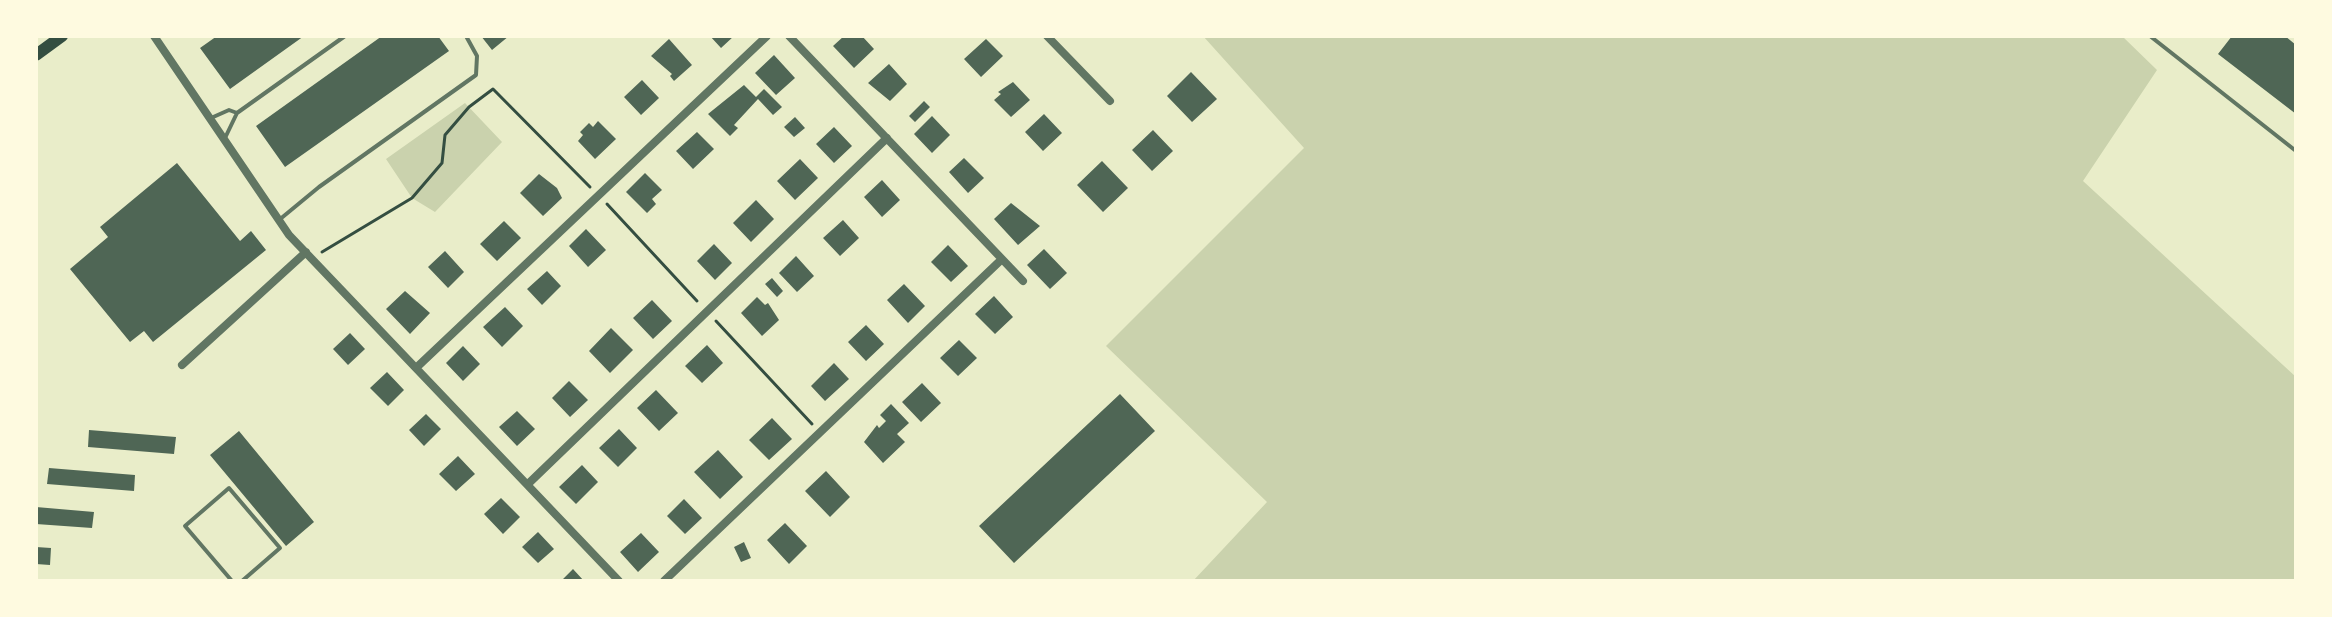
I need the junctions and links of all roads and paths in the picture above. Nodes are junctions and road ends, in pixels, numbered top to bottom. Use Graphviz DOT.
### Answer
graph roads {
  1 [pos="62,36"];
  2 [pos="154,36"];
  3 [pos="345,36"];
  4 [pos="466,36"];
  5 [pos="767,36"];
  6 [pos="789,36"];
  7 [pos="1047,36"];
  8 [pos="2150,36"];
  9 [pos="36,55"];
  10 [pos="1110,101"];
  11 [pos="237,113"];
  12 [pos="211,118"];
  13 [pos="225,138"];
  14 [pos="887,138"];
  15 [pos="2296,151"];
  16 [pos="599,196"];
  17 [pos="279,220"];
  18 [pos="309,256"];
  19 [pos="1002,259"];
  20 [pos="1023,281"];
  21 [pos="182,365"];
  22 [pos="416,368"];
  23 [pos="528,484"];
  24 [pos="232,581"];
  25 [pos="242,581"];
  26 [pos="619,581"];
  27 [pos="664,581"];
  1 -- 9 [label="main road"];
  2 -- 12 [label="street"];
  3 -- 11 [label="lane"];
  4 -- 17 [label="lane"];
  5 -- 16 [label="street"];
  6 -- 14 [label="street"];
  7 -- 10 [label="street"];
  8 -- 15 [label="lane"];
  11 -- 12 [label="lane"];
  11 -- 13 [label="lane"];
  12 -- 13 [label="street"];
  13 -- 17 [label="street"];
  14 -- 19 [label="street"];
  14 -- 23 [label="street"];
  16 -- 18 [label="path"];
  16 -- 22 [label="street"];
  17 -- 18 [label="street"];
  18 -- 21 [label="street"];
  18 -- 22 [label="street"];
  19 -- 20 [label="street"];
  19 -- 27 [label="street"];
  22 -- 23 [label="street"];
  23 -- 26 [label="street"];
  24 -- 25 [label="lane"];
}
